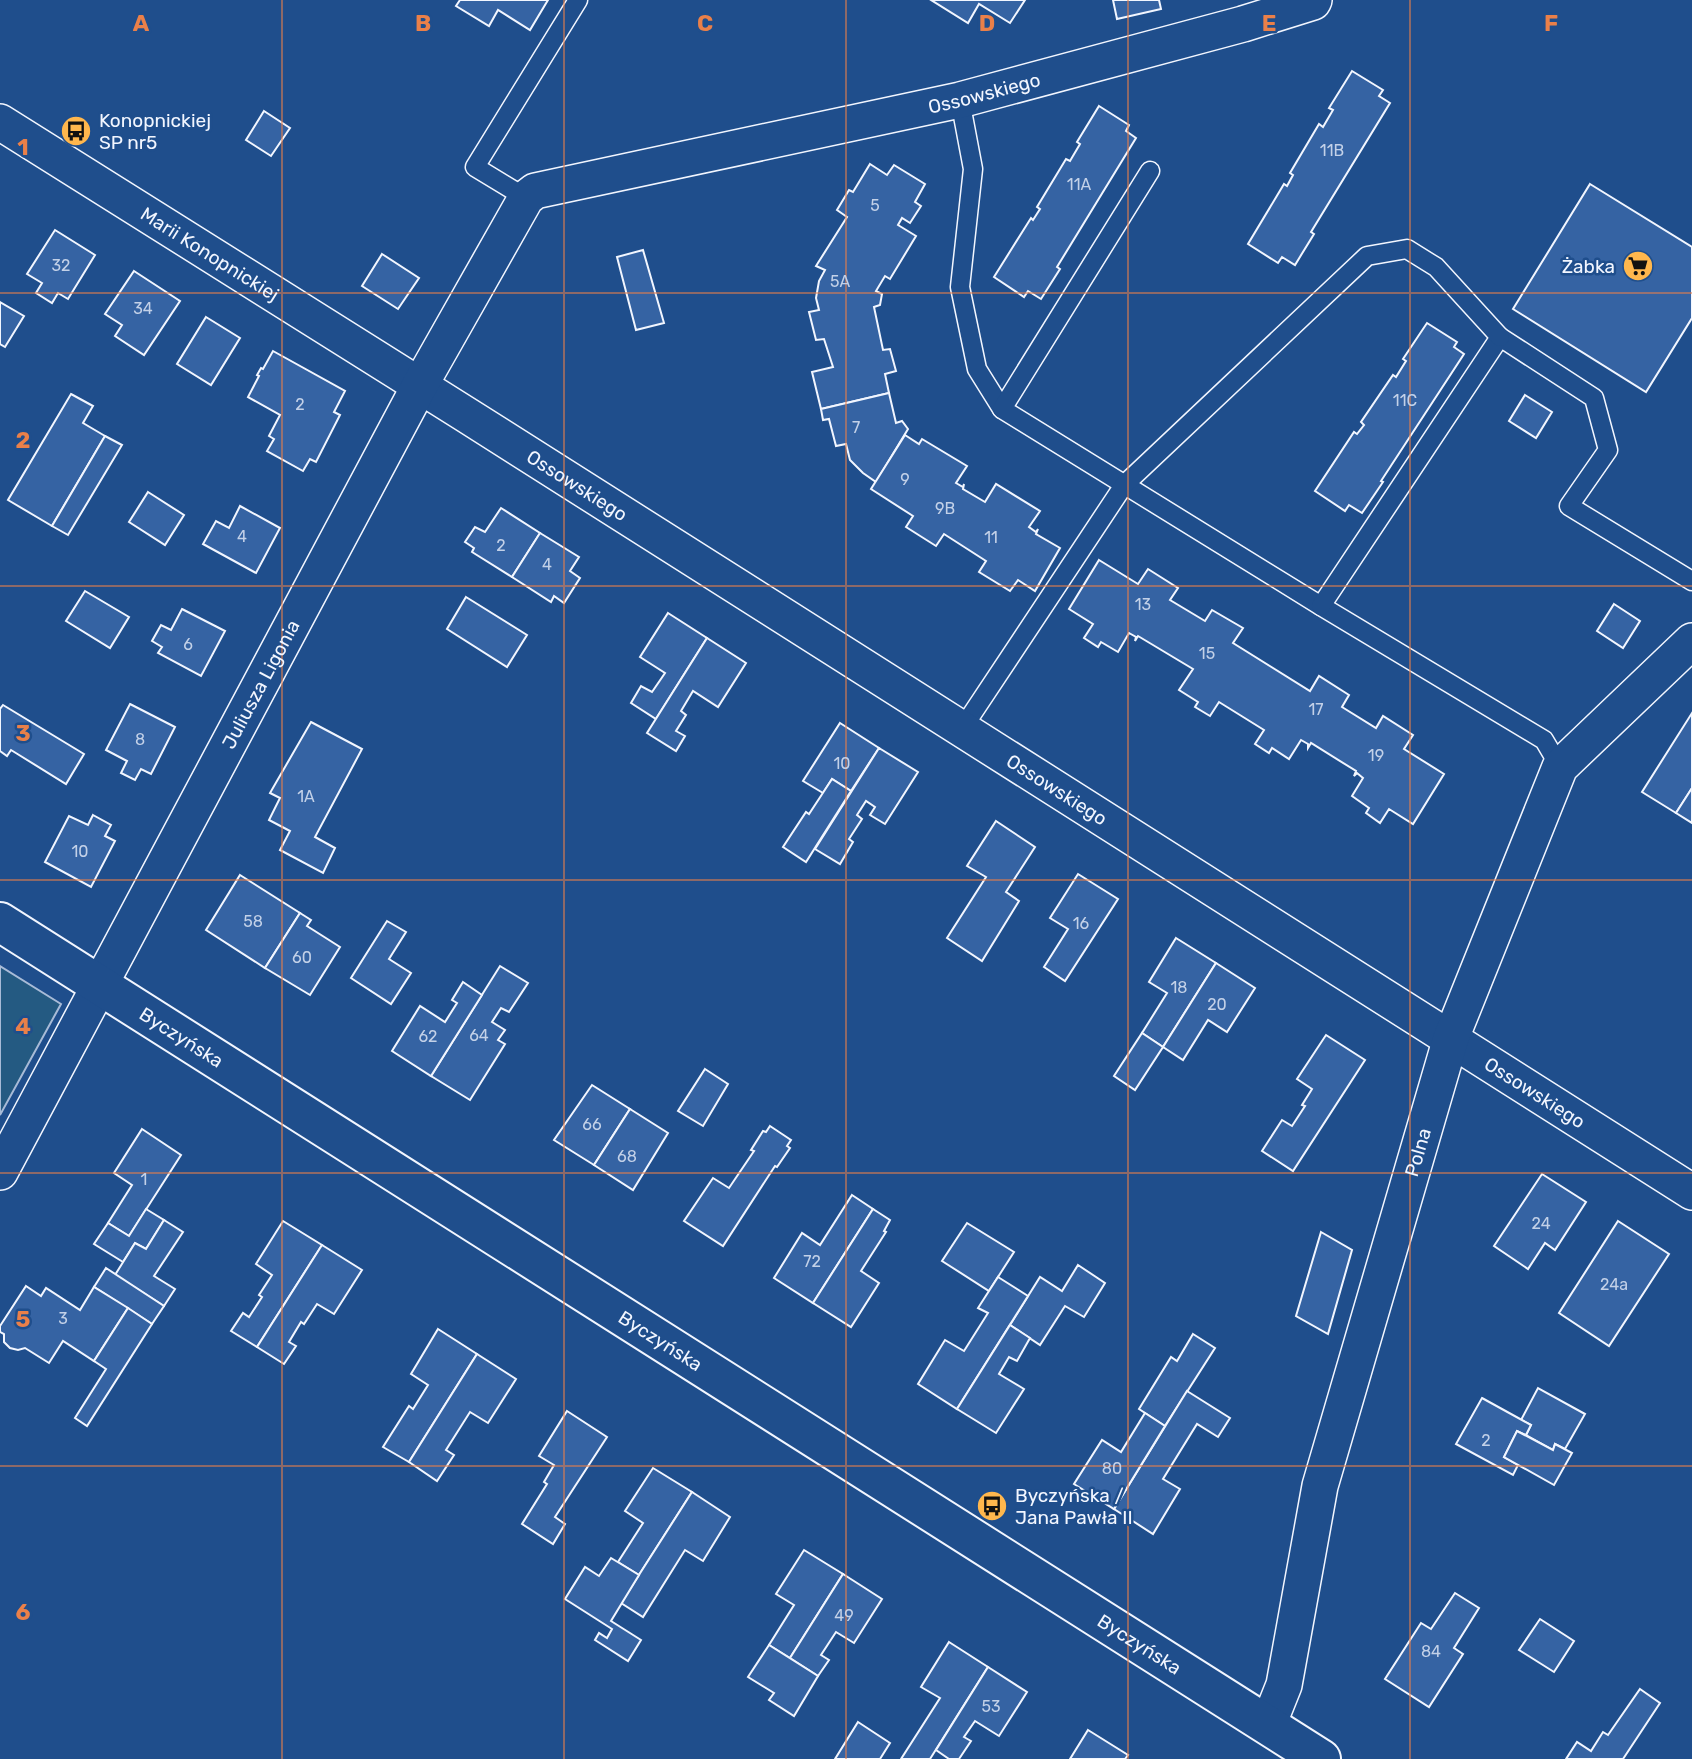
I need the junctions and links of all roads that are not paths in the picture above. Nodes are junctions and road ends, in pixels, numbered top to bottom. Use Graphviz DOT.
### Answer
graph roads {
  1 [pos="578,0"];
  2 [pos="1314,0"];
  3 [pos="960,100"];
  4 [pos="0,122"];
  5 [pos="1150,172"];
  6 [pos="526,198"];
  7 [pos="1500,337"];
  8 [pos="420,385"];
  9 [pos="1002,409"];
  10 [pos="1124,485"];
  11 [pos="1692,581"];
  12 [pos="1321,606"];
  13 [pos="1692,641"];
  14 [pos="962,729"];
  15 [pos="1560,767"];
  16 [pos="0,922"];
  17 [pos="100,984"];
  18 [pos="1451,1038"];
  19 [pos="0,1172"];
  20 [pos="1692,1192"];
  21 [pos="1268,1725"];
  22 [pos="1321,1759"];
  1 -- 6 [label="lane"];
  2 -- 3 [label="street, Ossowskiego"];
  3 -- 6 [label="street, Ossowskiego"];
  3 -- 9 [label="lane"];
  4 -- 8 [label="street, Marii Konopnickiej"];
  5 -- 9 [label="lane"];
  6 -- 8 [label="street, Juliusza Ligonia"];
  7 -- 10 [label="lane"];
  7 -- 11 [label="lane"];
  7 -- 12 [label="lane"];
  8 -- 14 [label="street, Ossowskiego"];
  8 -- 17 [label="street, Juliusza Ligonia"];
  9 -- 10 [label="lane"];
  10 -- 12 [label="lane"];
  10 -- 14 [label="lane"];
  12 -- 15 [label="lane"];
  13 -- 15 [label="street, Polna"];
  14 -- 18 [label="street, Ossowskiego"];
  15 -- 18 [label="street, Polna"];
  16 -- 17 [label="street, Byczyńska"];
  17 -- 19 [label="street, Juliusza Ligonia"];
  17 -- 21 [label="street, Byczyńska"];
  18 -- 20 [label="street, Ossowskiego"];
  18 -- 21 [label="street, Polna"];
  21 -- 22 [label="street, Byczyńska"];
}
